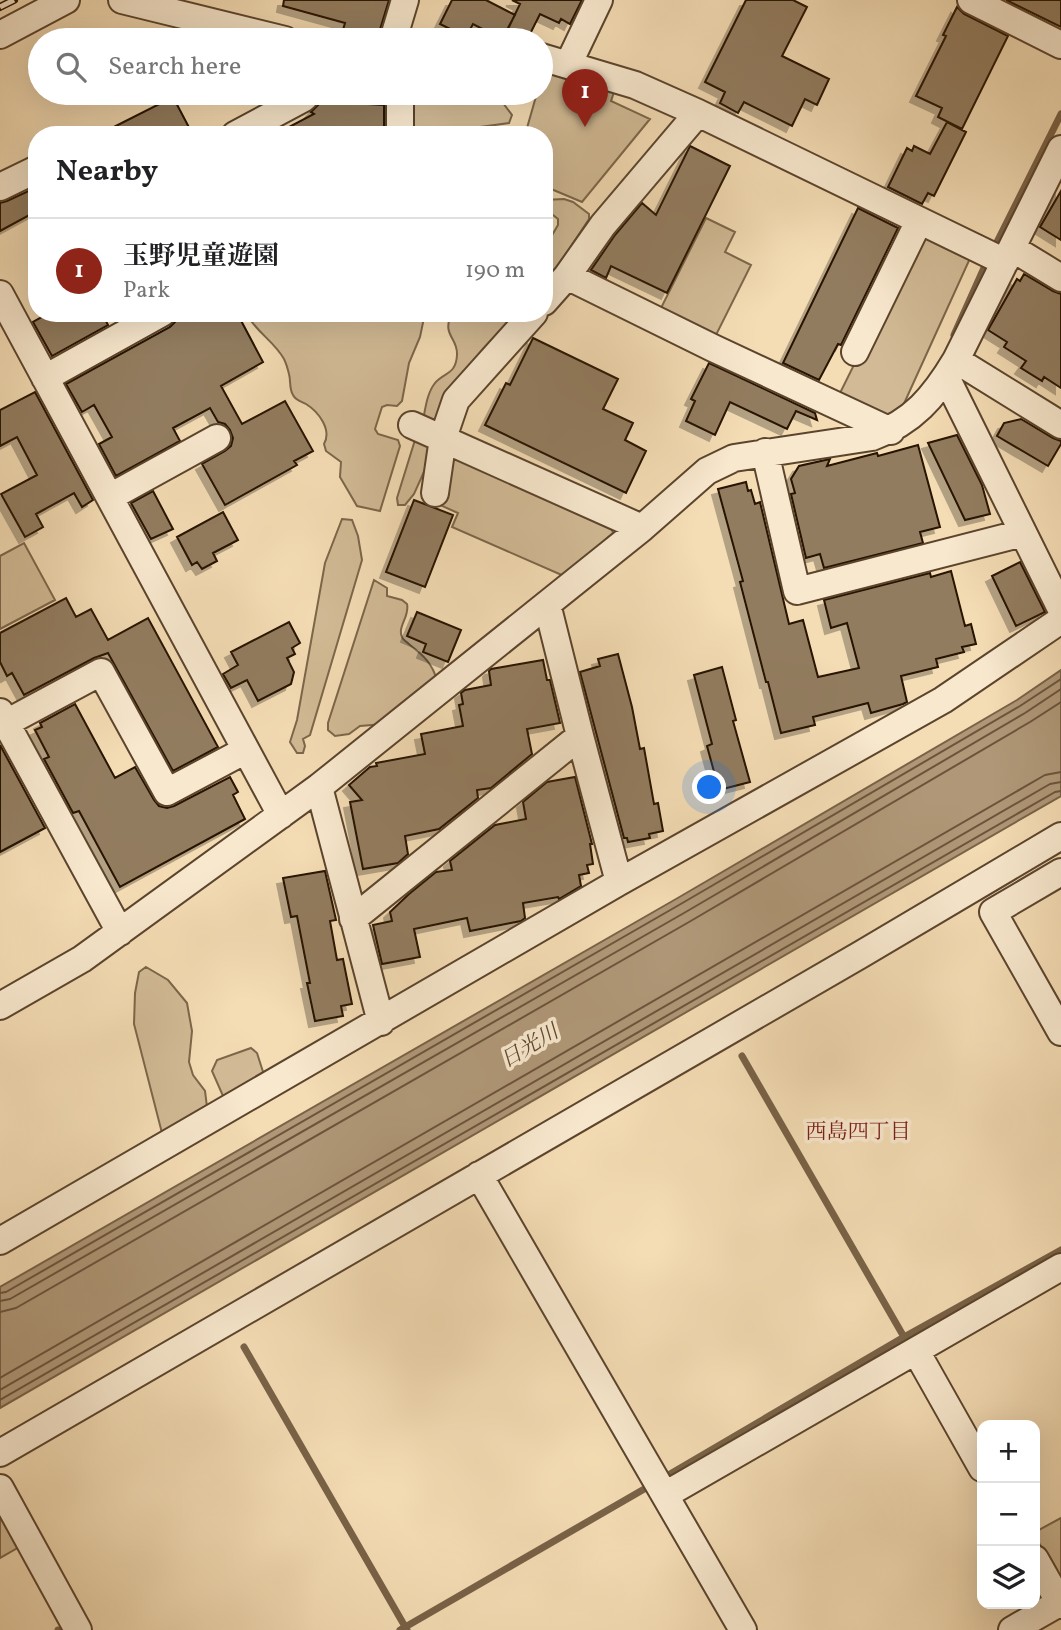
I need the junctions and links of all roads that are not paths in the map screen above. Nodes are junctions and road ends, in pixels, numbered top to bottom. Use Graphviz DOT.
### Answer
graph roads {
  1 [pos="66,0"];
  2 [pos="122,0"];
  3 [pos="405,0"];
  4 [pos="599,0"];
  5 [pos="971,0"];
  6 [pos="236,28"];
  7 [pos="397,28"];
  8 [pos="0,35"];
  9 [pos="1061,45"];
  10 [pos="553,61"];
  11 [pos="568,65"];
  12 [pos="291,105"];
  13 [pos="400,105"];
  14 [pos="698,113"];
  15 [pos="252,126"];
  16 [pos="400,126"];
  17 [pos="1061,149"];
  18 [pos="28,173"];
  19 [pos="0,187"];
  20 [pos="919,221"];
  21 [pos="1008,255"];
  22 [pos="567,276"];
  23 [pos="1061,278"];
  24 [pos="553,292"];
  25 [pos="0,294"];
  26 [pos="146,322"];
  27 [pos="526,322"];
  28 [pos="855,352"];
  29 [pos="951,369"];
  30 [pos="45,378"];
  31 [pos="412,425"];
  32 [pos="1061,425"];
  33 [pos="891,430"];
  34 [pos="217,438"];
  35 [pos="443,438"];
  36 [pos="765,452"];
  37 [pos="435,493"];
  38 [pos="110,497"];
  39 [pos="642,528"];
  40 [pos="1023,533"];
  41 [pos="547,604"];
  42 [pos="1061,609"];
  43 [pos="1061,620"];
  44 [pos="3,718"];
  45 [pos="580,736"];
  46 [pos="246,750"];
  47 [pos="318,787"];
  48 [pos="281,815"];
  49 [pos="1061,836"];
  50 [pos="1061,872"];
  51 [pos="619,882"];
  52 [pos="353,919"];
  53 [pos="120,932"];
  54 [pos="0,1006"];
  55 [pos="381,1022"];
  56 [pos="1061,1032"];
  57 [pos="480,1175"];
  58 [pos="0,1241"];
  59 [pos="1061,1267"];
  60 [pos="916,1351"];
  61 [pos="0,1453"];
  62 [pos="977,1459"];
  63 [pos="0,1488"];
  64 [pos="665,1495"];
  65 [pos="1040,1568"];
  66 [pos="1060,1603"];
  67 [pos="78,1630"];
  68 [pos="743,1630"];
  69 [pos="1012,1630"];
  1 -- 8 [label="street"];
  2 -- 6 [label="street"];
  3 -- 7 [label="street"];
  4 -- 11 [label="street"];
  5 -- 9 [label="street"];
  10 -- 11 [label="street"];
  11 -- 14 [label="street"];
  12 -- 15 [label="street"];
  13 -- 16 [label="street"];
  14 -- 20 [label="street"];
  14 -- 22 [label="street"];
  17 -- 21 [label="street"];
  18 -- 19 [label="street"];
  20 -- 21 [label="street"];
  20 -- 28 [label="street"];
  21 -- 23 [label="street"];
  21 -- 29 [label="street"];
  22 -- 24 [label="street"];
  22 -- 33 [label="street"];
  25 -- 30 [label="street"];
  26 -- 30 [label="street"];
  27 -- 35 [label="street"];
  29 -- 32 [label="street"];
  29 -- 33 [label="street"];
  29 -- 40 [label="street"];
  30 -- 38 [label="street"];
  31 -- 35 [label="street"];
  33 -- 36 [label="street"];
  34 -- 38 [label="street"];
  35 -- 37 [label="street"];
  35 -- 39 [label="street"];
  36 -- 39 [label="street"];
  36 -- 40 [label="street"];
  38 -- 46 [label="street"];
  39 -- 41 [label="street"];
  40 -- 42 [label="street"];
  41 -- 45 [label="street"];
  41 -- 47 [label="street"];
  43 -- 51 [label="street"];
  44 -- 46 [label="street"];
  44 -- 53 [label="street"];
  45 -- 51 [label="street"];
  45 -- 52 [label="street"];
  46 -- 48 [label="street"];
  47 -- 48 [label="street"];
  47 -- 52 [label="street"];
  48 -- 53 [label="street"];
  49 -- 57 [label="street"];
  50 -- 56 [label="street"];
  51 -- 55 [label="street"];
  52 -- 55 [label="street"];
  53 -- 54 [label="street"];
  55 -- 58 [label="street"];
  57 -- 61 [label="street"];
  57 -- 64 [label="street"];
  59 -- 60 [label="street"];
  60 -- 62 [label="street"];
  60 -- 64 [label="street"];
  63 -- 67 [label="street"];
  64 -- 68 [label="street"];
  65 -- 66 [label="street"];
  66 -- 69 [label="street"];
}
